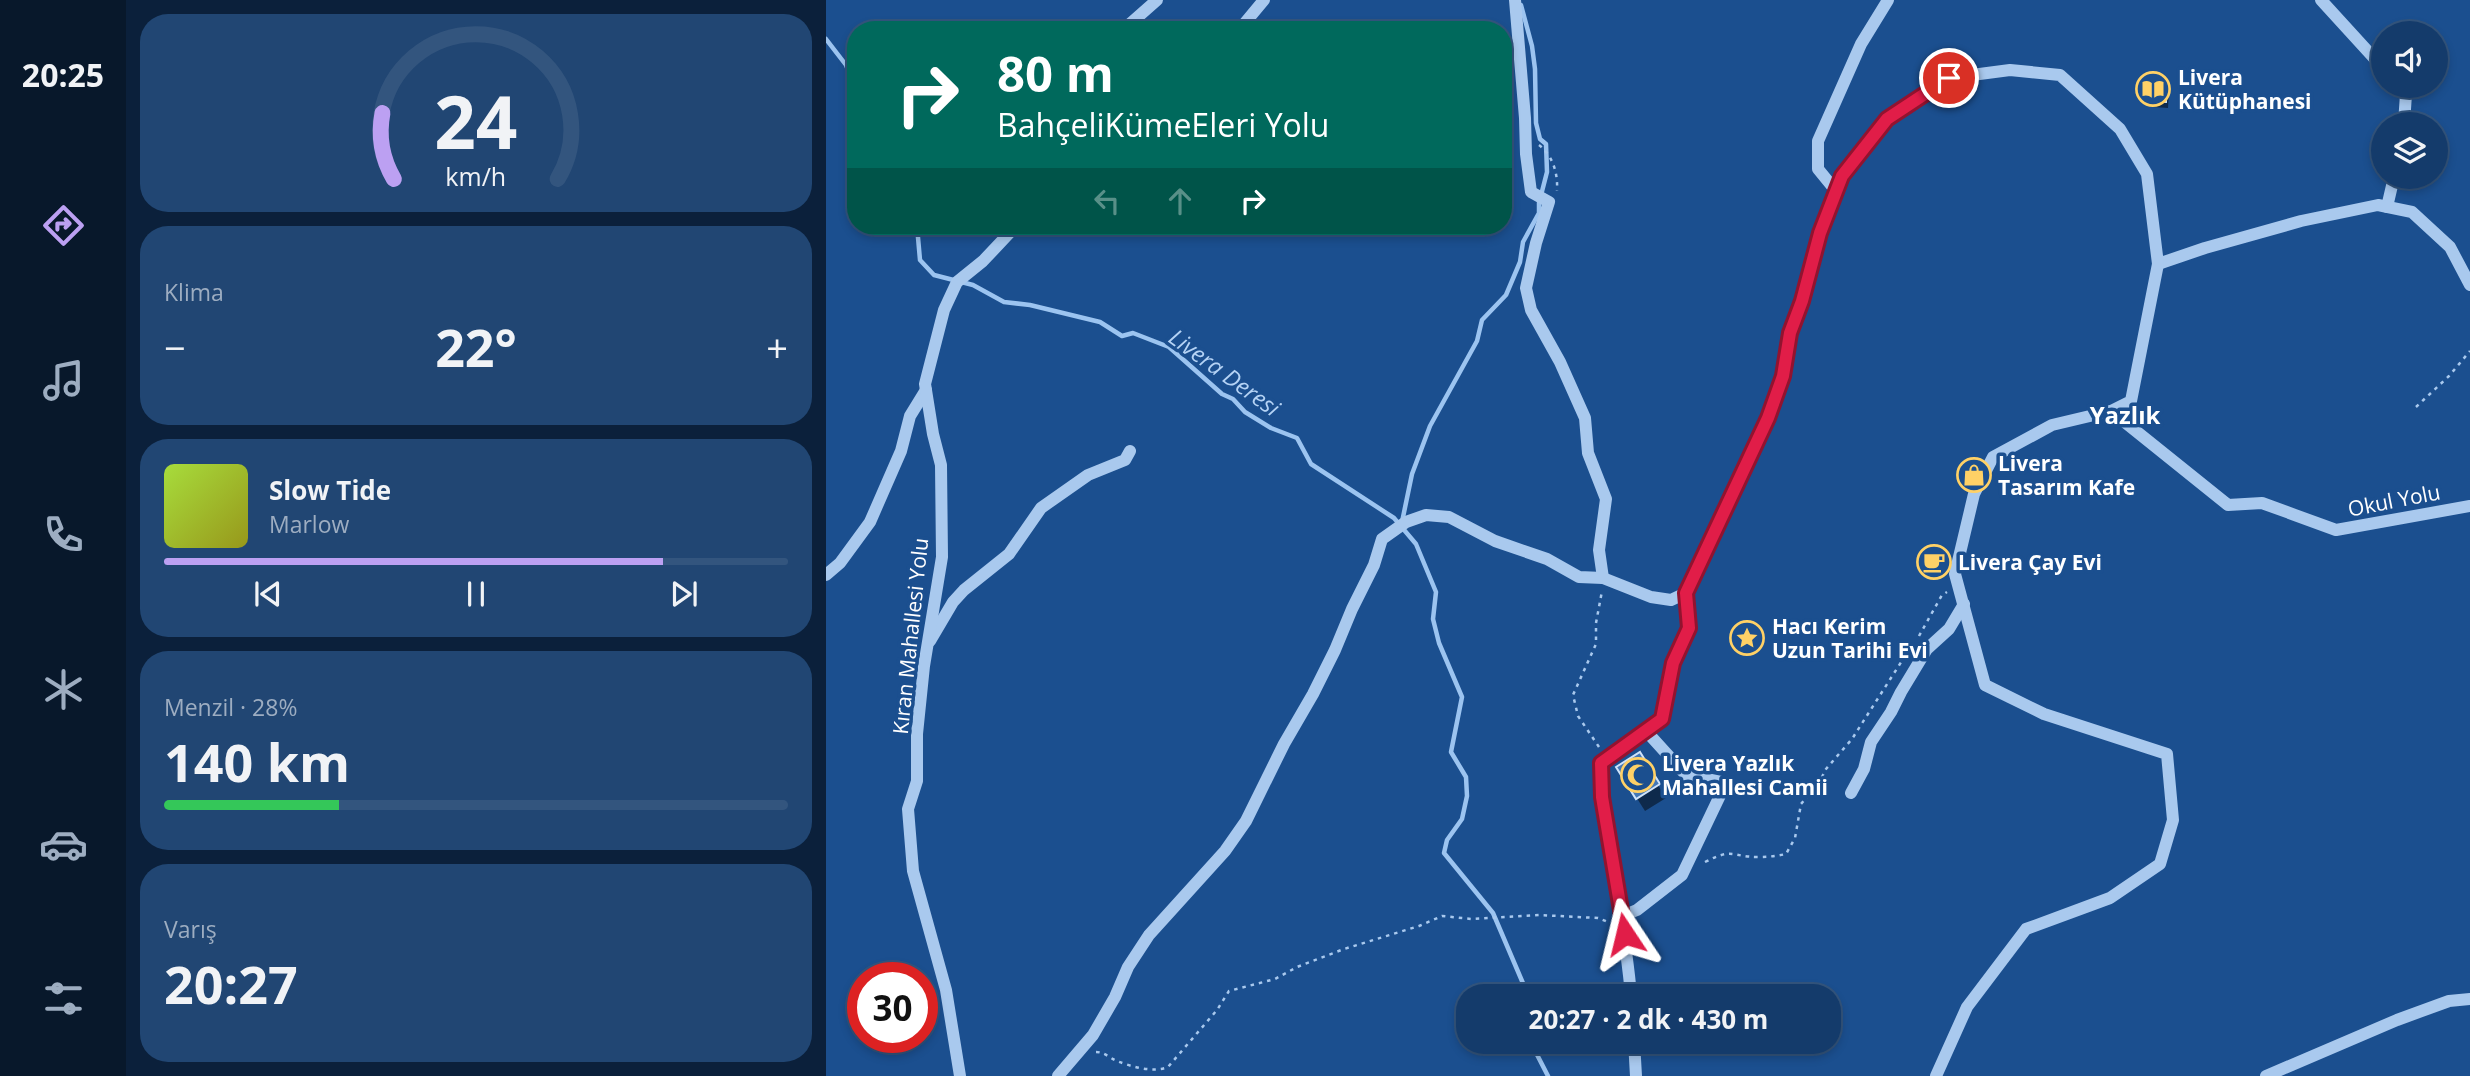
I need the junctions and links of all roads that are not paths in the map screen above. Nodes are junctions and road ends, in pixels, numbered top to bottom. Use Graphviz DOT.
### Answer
graph roads {
  1 [pos="1157,0"];
  2 [pos="1264,0"];
  3 [pos="1515,0"];
  4 [pos="1888,0"];
  5 [pos="2321,0"];
  6 [pos="1133,21"];
  7 [pos="1246,21"];
  8 [pos="2371,55"];
  9 [pos="2391,189"];
  10 [pos="1836,191"];
  11 [pos="2387,207"];
  12 [pos="1008,235"];
  13 [pos="2158,264"];
  14 [pos="2470,285"];
  15 [pos="926,390"];
  16 [pos="2111,411"];
  17 [pos="1130,451"];
  18 [pos="2470,506"];
  19 [pos="826,575"];
  20 [pos="1604,578"];
  21 [pos="1686,593"];
  22 [pos="1964,604"];
  23 [pos="928,644"];
  24 [pos="1647,732"];
  25 [pos="1851,793"];
  26 [pos="1620,921"];
  27 [pos="1629,984"];
  28 [pos="2470,999"];
  29 [pos="1635,1054"];
  30 [pos="960,1076"];
  31 [pos="1058,1076"];
  32 [pos="1636,1076"];
  33 [pos="1936,1076"];
  34 [pos="2266,1076"];
  1 -- 6 [label="street"];
  2 -- 7 [label="street"];
  3 -- 20 [label="street"];
  4 -- 10 [label="street"];
  5 -- 8 [label="street"];
  9 -- 11 [label="street"];
  10 -- 13 [label="street"];
  10 -- 21 [label="street"];
  11 -- 13 [label="street"];
  11 -- 14 [label="street"];
  12 -- 15 [label="street, Kıran Mahallesi Yolu"];
  13 -- 16 [label="street"];
  15 -- 19 [label="street"];
  15 -- 23 [label="street, Kıran Mahallesi Yolu"];
  16 -- 18 [label="street, Okul Yolu"];
  16 -- 22 [label="street"];
  17 -- 23 [label="street"];
  20 -- 21 [label="street"];
  20 -- 31 [label="street"];
  21 -- 24 [label="street"];
  22 -- 25 [label="street"];
  22 -- 33 [label="street"];
  23 -- 30 [label="street, Kıran Mahallesi Yolu"];
  24 -- 26 [label="street"];
  24 -- 26 [label="street"];
  26 -- 27 [label="street"];
  28 -- 34 [label="street"];
  29 -- 32 [label="street"];
}
